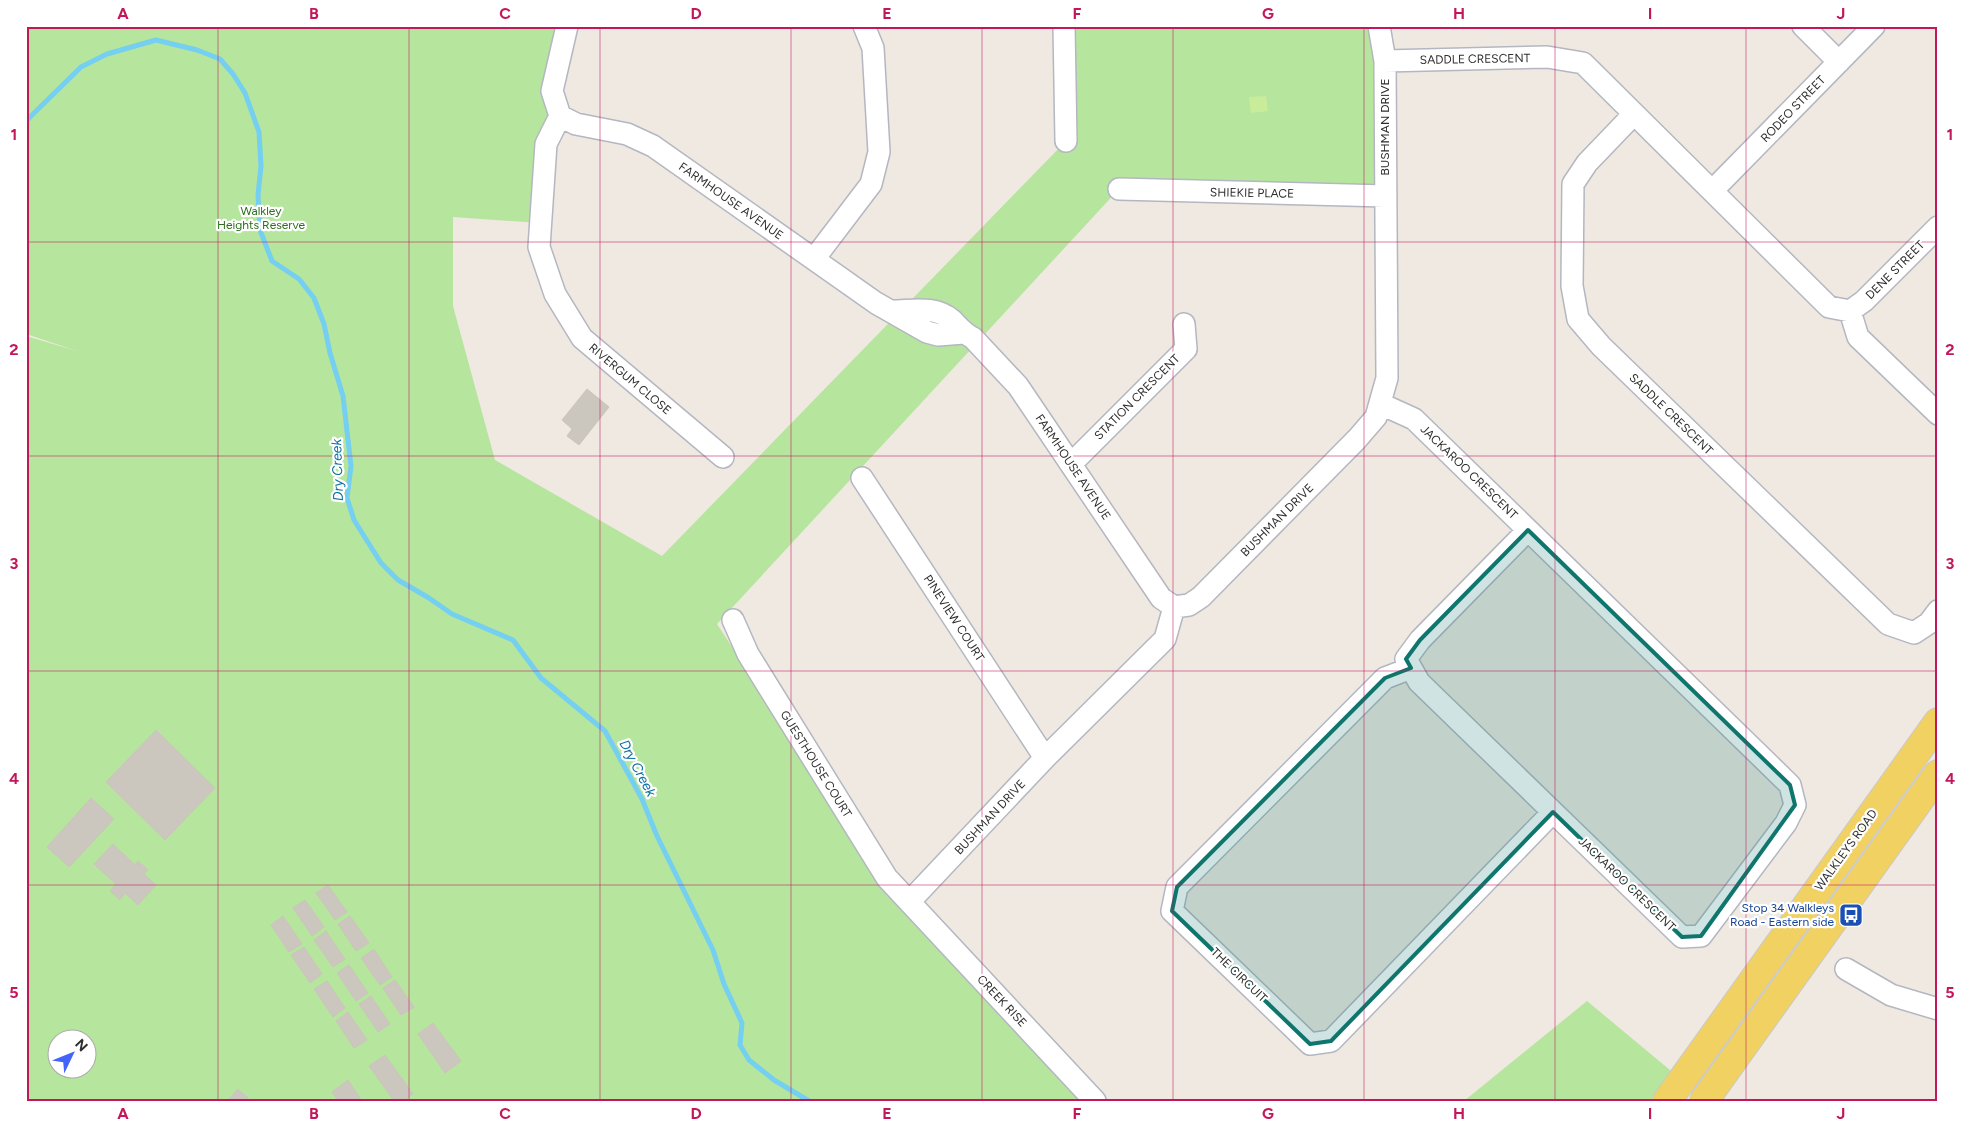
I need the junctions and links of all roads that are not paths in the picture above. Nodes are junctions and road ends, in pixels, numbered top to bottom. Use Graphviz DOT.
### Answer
graph roads {
  1 [pos="566,26"];
  2 [pos="864,26"];
  3 [pos="1064,26"];
  4 [pos="1379,26"];
  5 [pos="1803,26"];
  6 [pos="1874,26"];
  7 [pos="1385,61"];
  8 [pos="1839,62"];
  9 [pos="1634,114"];
  10 [pos="560,116"];
  11 [pos="1066,141"];
  12 [pos="1119,189"];
  13 [pos="1712,191"];
  14 [pos="1386,196"];
  15 [pos="1938,227"];
  16 [pos="814,259"];
  17 [pos="1850,311"];
  18 [pos="1184,324"];
  19 [pos="1381,404"];
  20 [pos="1938,414"];
  21 [pos="723,457"];
  22 [pos="1071,464"];
  23 [pos="862,478"];
  24 [pos="1528,530"];
  25 [pos="1174,607"];
  26 [pos="1938,611"];
  27 [pos="733,620"];
  28 [pos="1411,668"];
  29 [pos="1938,722"];
  30 [pos="1046,758"];
  31 [pos="1938,774"];
  32 [pos="1553,812"];
  33 [pos="910,901"];
  34 [pos="1846,969"];
  35 [pos="1938,1009"];
  36 [pos="1095,1101"];
  37 [pos="1667,1101"];
  38 [pos="1704,1101"];
  1 -- 10 [label="street"];
  2 -- 16 [label="street"];
  3 -- 11 [label="street"];
  4 -- 7 [label="street, BUSHMAN DRIVE"];
  5 -- 8 [label="street"];
  6 -- 8 [label="street, RODEO STREET"];
  7 -- 9 [label="street, SADDLE CRESCENT"];
  7 -- 14 [label="street, BUSHMAN DRIVE"];
  8 -- 13 [label="street, RODEO STREET"];
  9 -- 13 [label="street, SADDLE CRESCENT"];
  9 -- 26 [label="street, SADDLE CRESCENT"];
  10 -- 16 [label="street, FARMHOUSE AVENUE"];
  10 -- 21 [label="street, RIVERGUM CLOSE"];
  12 -- 14 [label="street, SHIEKIE PLACE"];
  13 -- 17 [label="street, SADDLE CRESCENT"];
  14 -- 19 [label="street, BUSHMAN DRIVE"];
  15 -- 17 [label="street, DENE STREET"];
  16 -- 22 [label="street, FARMHOUSE AVENUE"];
  17 -- 20 [label="street"];
  18 -- 22 [label="street, STATION CRESCENT"];
  19 -- 24 [label="street, JACKAROO CRESCENT"];
  19 -- 25 [label="street, BUSHMAN DRIVE"];
  22 -- 25 [label="street, FARMHOUSE AVENUE"];
  23 -- 30 [label="street, PINEVIEW COURT"];
  24 -- 28 [label="street, JACKAROO CRESCENT"];
  24 -- 32 [label="street, JACKAROO CRESCENT"];
  25 -- 30 [label="street, BUSHMAN DRIVE"];
  27 -- 33 [label="street, GUESTHOUSE COURT"];
  28 -- 32 [label="street, JACKAROO CRESCENT"];
  28 -- 32 [label="street, THE CIRCUIT"];
  29 -- 37 [label="main road, WALKLEYS ROAD"];
  30 -- 33 [label="street, BUSHMAN DRIVE"];
  31 -- 38 [label="main road"];
  33 -- 36 [label="street, CREEK RISE"];
  34 -- 35 [label="street"];
}
